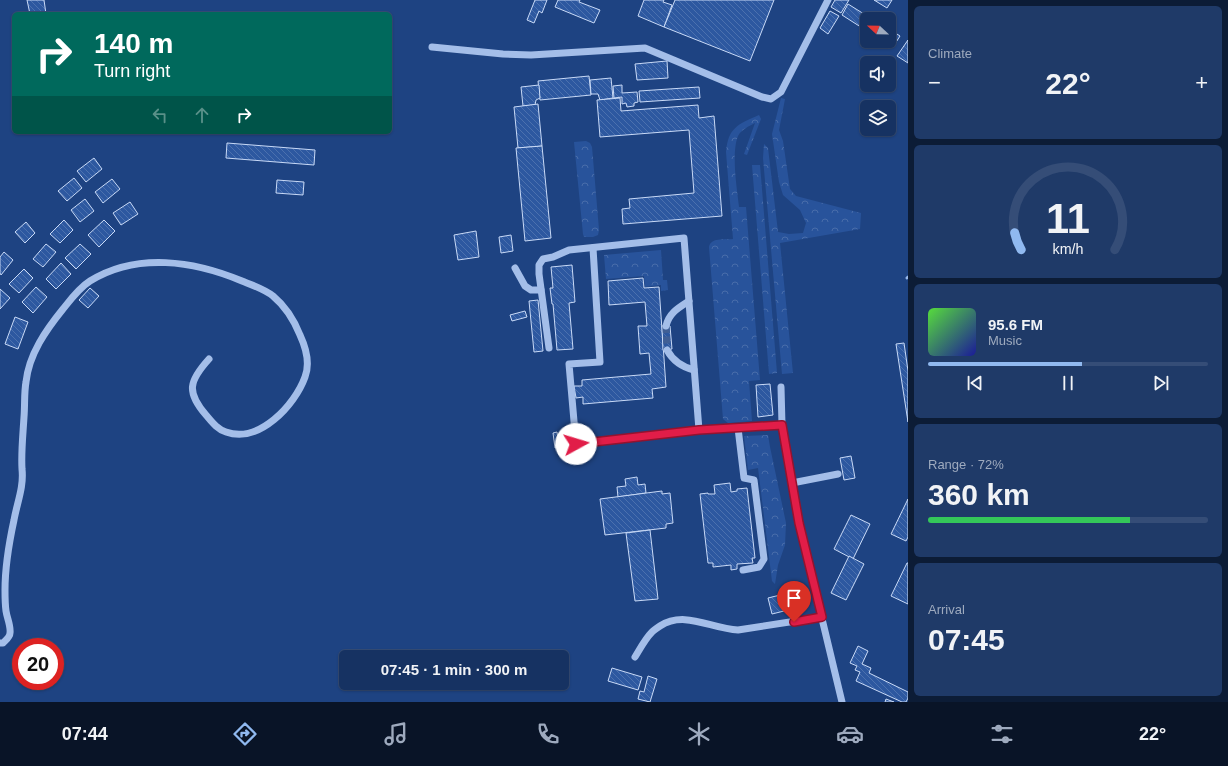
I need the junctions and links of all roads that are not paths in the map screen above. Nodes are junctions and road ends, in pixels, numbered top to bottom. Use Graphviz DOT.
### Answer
graph roads {
  1 [pos="828,0"];
  2 [pos="432,47"];
  3 [pos="593,248"];
  4 [pos="515,268"];
  5 [pos="541,290"];
  6 [pos="689,302"];
  7 [pos="666,326"];
  8 [pos="549,348"];
  9 [pos="667,350"];
  10 [pos="209,359"];
  11 [pos="694,370"];
  12 [pos="781,387"];
  13 [pos="782,425"];
  14 [pos="738,428"];
  15 [pos="699,430"];
  16 [pos="838,474"];
  17 [pos="792,483"];
  18 [pos="743,570"];
  19 [pos="822,617"];
  20 [pos="0,643"];
  21 [pos="635,658"];
  22 [pos="842,702"];
  1 -- 2 [label="street"];
  3 -- 5 [label="street"];
  3 -- 6 [label="street"];
  3 -- 15 [label="street"];
  4 -- 5 [label="street"];
  5 -- 8 [label="street"];
  6 -- 7 [label="street"];
  6 -- 11 [label="street"];
  9 -- 11 [label="street"];
  10 -- 20 [label="street"];
  11 -- 15 [label="street"];
  12 -- 13 [label="street"];
  13 -- 14 [label="street"];
  13 -- 17 [label="street"];
  14 -- 15 [label="street"];
  14 -- 18 [label="street"];
  16 -- 17 [label="street"];
  17 -- 19 [label="street"];
  19 -- 21 [label="street"];
  19 -- 22 [label="street"];
}
